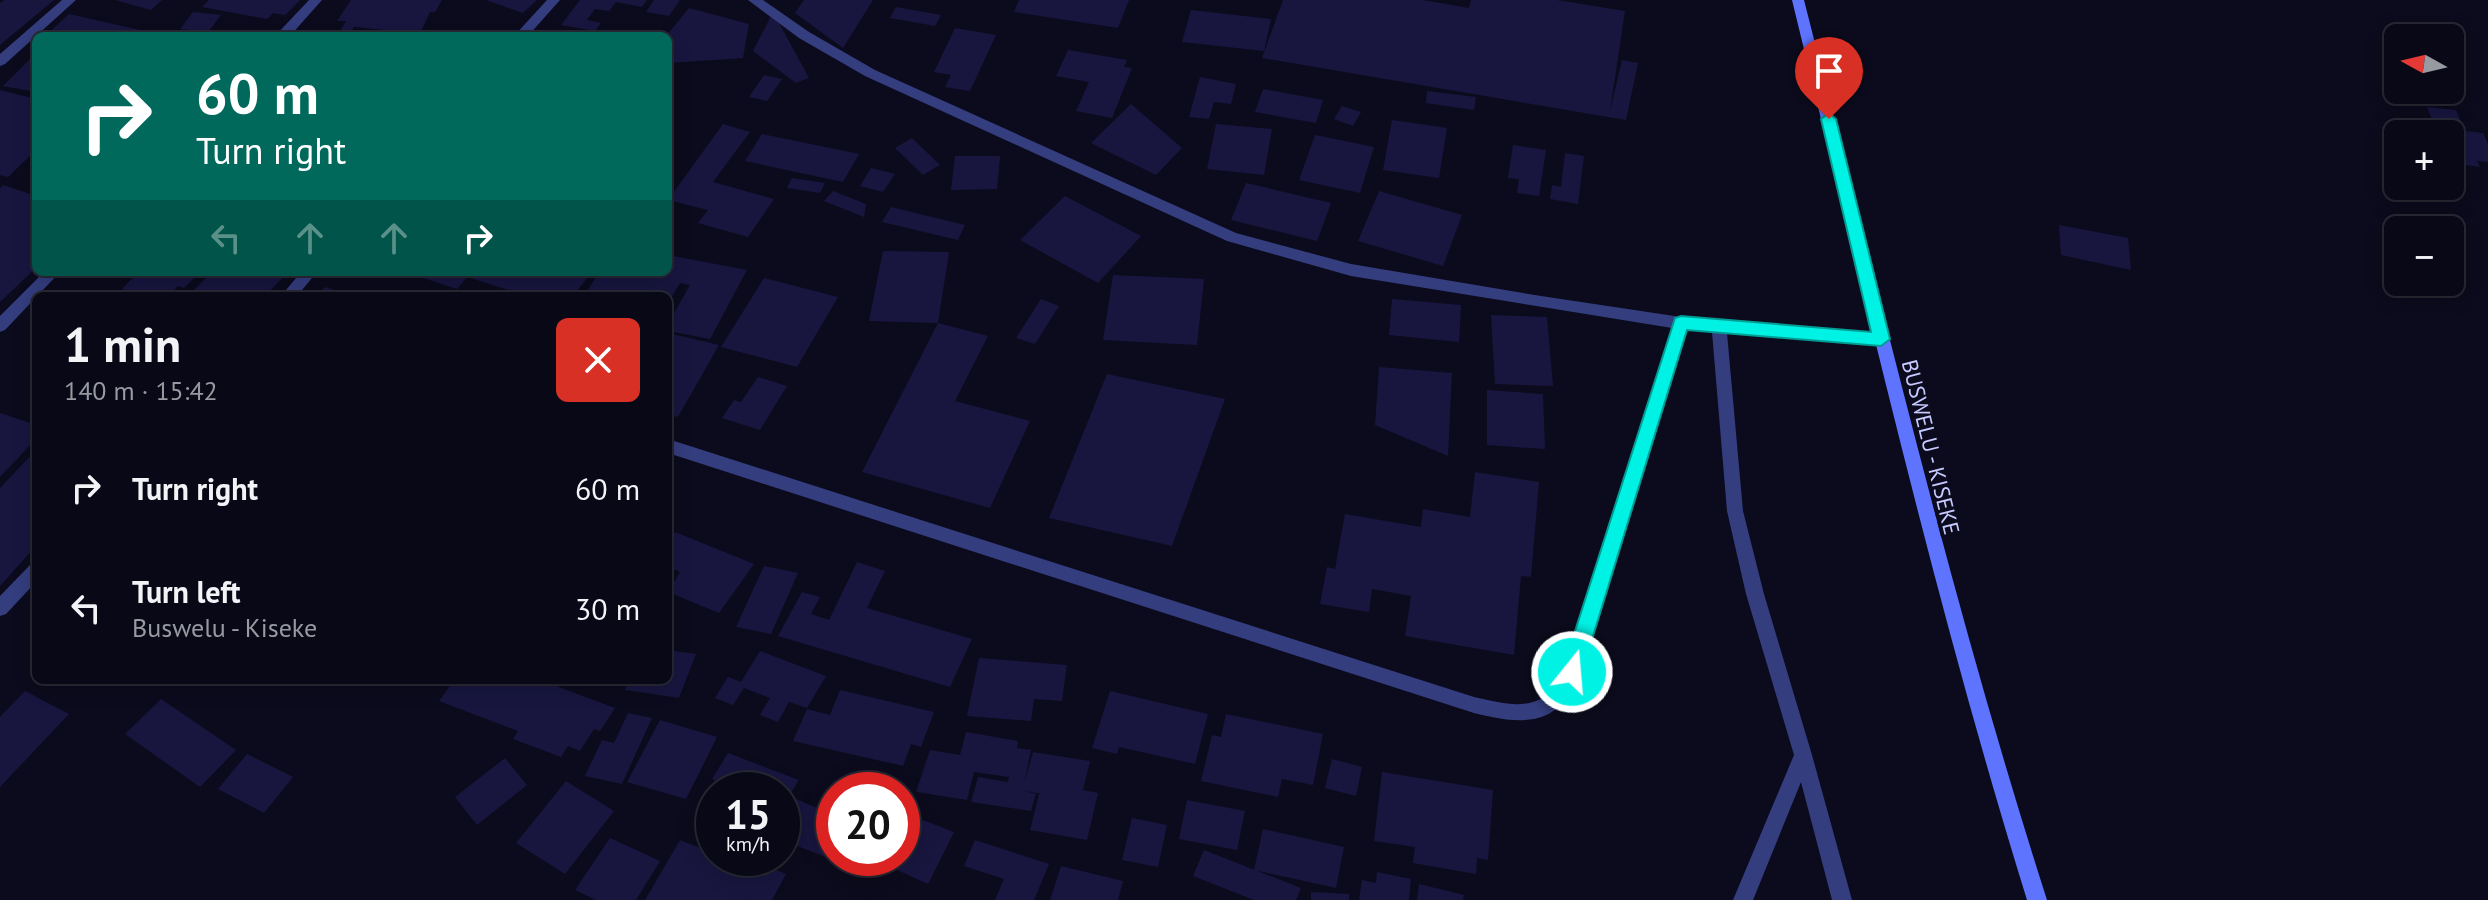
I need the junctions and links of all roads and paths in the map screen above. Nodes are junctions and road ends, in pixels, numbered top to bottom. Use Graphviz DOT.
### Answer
graph roads {
  1 [pos="70,0"];
  2 [pos="316,0"];
  3 [pos="554,0"];
  4 [pos="754,0"];
  5 [pos="1798,0"];
  6 [pos="33,32"];
  7 [pos="286,32"];
  8 [pos="525,32"];
  9 [pos="32,33"];
  10 [pos="0,61"];
  11 [pos="49,276"];
  12 [pos="306,276"];
  13 [pos="33,292"];
  14 [pos="292,292"];
  15 [pos="32,293"];
  16 [pos="1681,323"];
  17 [pos="0,326"];
  18 [pos="1719,326"];
  19 [pos="1881,339"];
  20 [pos="672,447"];
  21 [pos="32,574"];
  22 [pos="0,608"];
  23 [pos="1803,755"];
  24 [pos="1743,900"];
  25 [pos="1842,900"];
  26 [pos="2037,900"];
  1 -- 6 [label="lane"];
  2 -- 7 [label="lane"];
  3 -- 8 [label="lane"];
  4 -- 16 [label="lane"];
  5 -- 19 [label="main road, BUSWELU - KISEKE"];
  9 -- 10 [label="lane"];
  11 -- 13 [label="lane"];
  12 -- 14 [label="lane"];
  15 -- 17 [label="lane"];
  16 -- 18 [label="lane"];
  16 -- 20 [label="lane"];
  18 -- 19 [label="lane"];
  18 -- 23 [label="lane"];
  19 -- 26 [label="main road, BUSWELU - KISEKE"];
  21 -- 22 [label="lane"];
  23 -- 24 [label="lane"];
  23 -- 25 [label="lane"];
}
